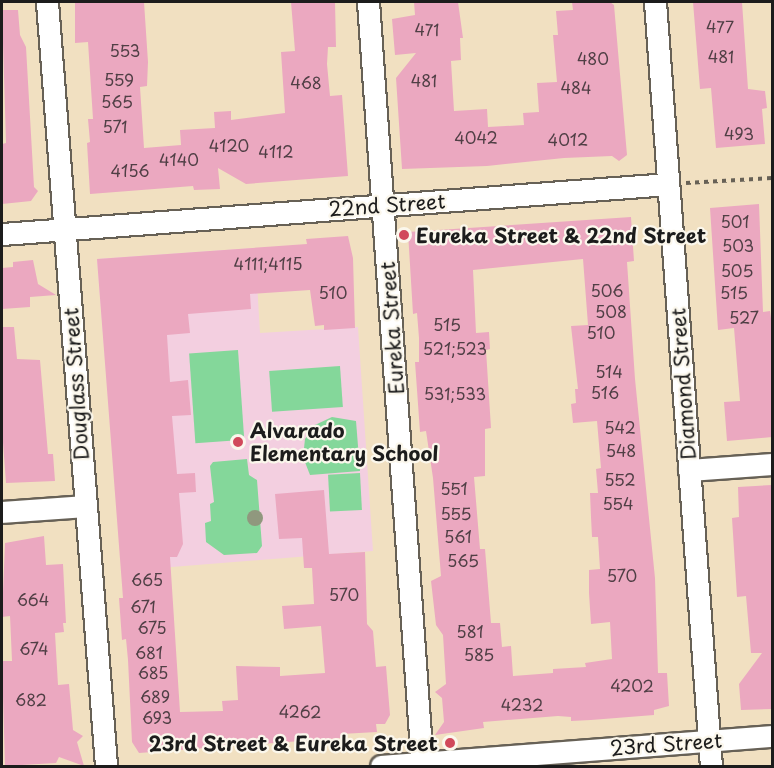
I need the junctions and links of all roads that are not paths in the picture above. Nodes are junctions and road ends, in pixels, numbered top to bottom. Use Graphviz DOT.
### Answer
graph roads {
  1 [pos="47,2"];
  2 [pos="368,2"];
  3 [pos="655,2"];
  4 [pos="668,184"];
  5 [pos="383,205"];
  6 [pos="64,229"];
  7 [pos="2,234"];
  8 [pos="772,464"];
  9 [pos="689,470"];
  10 [pos="86,506"];
  11 [pos="2,512"];
  12 [pos="772,736"];
  13 [pos="709,740"];
  14 [pos="422,763"];
  15 [pos="106,766"];
  16 [pos="381,766"];
  17 [pos="711,766"];
  1 -- 6 [label="street, Douglass Street"];
  2 -- 5 [label="street, Eureka Street"];
  3 -- 4 [label="street, Diamond Street"];
  4 -- 5 [label="street, 22nd Street"];
  4 -- 9 [label="street, Diamond Street"];
  5 -- 6 [label="street, 22nd Street"];
  5 -- 14 [label="street, Eureka Street"];
  6 -- 7 [label="street, 22nd Street"];
  6 -- 10 [label="street, Douglass Street"];
  8 -- 9 [label="street"];
  9 -- 13 [label="street, Diamond Street"];
  10 -- 11 [label="street"];
  10 -- 15 [label="street, Douglass Street"];
  12 -- 13 [label="street, 23rd Street"];
  13 -- 14 [label="street, 23rd Street"];
  13 -- 17 [label="street, Diamond Street"];
  14 -- 16 [label="street, 23rd Street"];
}
